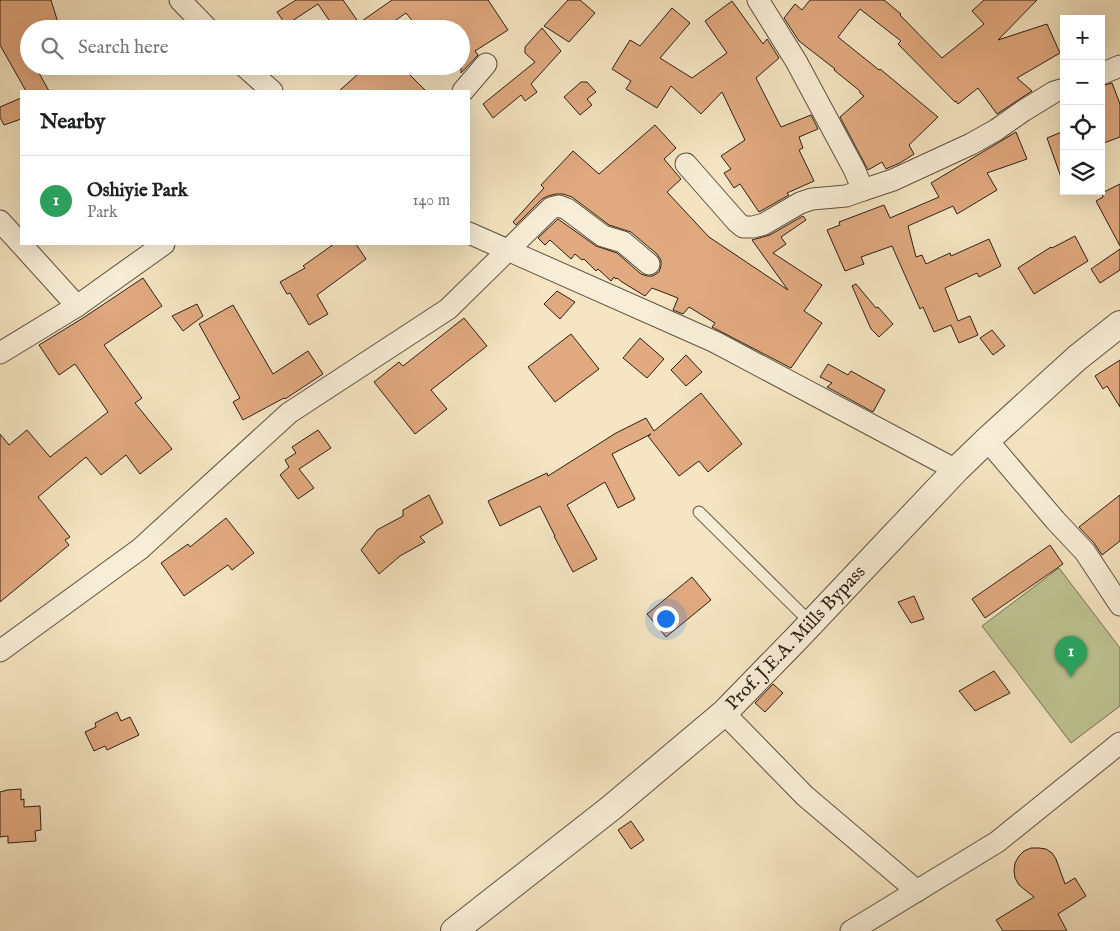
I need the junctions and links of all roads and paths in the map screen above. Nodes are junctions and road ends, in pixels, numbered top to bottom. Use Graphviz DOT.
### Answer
graph roads {
  1 [pos="180,0"];
  2 [pos="758,0"];
  3 [pos="199,20"];
  4 [pos="486,64"];
  5 [pos="1120,66"];
  6 [pos="1105,72"];
  7 [pos="254,75"];
  8 [pos="271,90"];
  9 [pos="464,90"];
  10 [pos="1060,90"];
  11 [pos="686,164"];
  12 [pos="863,190"];
  13 [pos="0,221"];
  14 [pos="470,233"];
  15 [pos="20,243"];
  16 [pos="22,245"];
  17 [pos="163,245"];
  18 [pos="507,250"];
  19 [pos="649,264"];
  20 [pos="77,306"];
  21 [pos="1120,324"];
  22 [pos="0,353"];
  23 [pos="987,440"];
  24 [pos="956,470"];
  25 [pos="699,512"];
  26 [pos="1120,605"];
  27 [pos="811,623"];
  28 [pos="0,651"];
  29 [pos="724,712"];
  30 [pos="1120,744"];
  31 [pos="918,891"];
  32 [pos="454,931"];
  33 [pos="851,931"];
  1 -- 3 [label="street"];
  2 -- 12 [label="street"];
  4 -- 9 [label="street"];
  5 -- 6 [label="street"];
  7 -- 8 [label="street"];
  10 -- 12 [label="street"];
  11 -- 12 [label="street"];
  13 -- 15 [label="street"];
  14 -- 18 [label="street"];
  16 -- 20 [label="street"];
  17 -- 20 [label="street"];
  18 -- 19 [label="street"];
  18 -- 24 [label="street"];
  18 -- 28 [label="street"];
  20 -- 22 [label="street"];
  21 -- 23 [label="street, Prof. J.E.A. Mills Bypass"];
  23 -- 24 [label="street, Prof. J.E.A. Mills Bypass"];
  23 -- 26 [label="street"];
  24 -- 27 [label="street, Prof. J.E.A. Mills Bypass"];
  25 -- 27 [label="lane"];
  27 -- 29 [label="street, Prof. J.E.A. Mills Bypass"];
  29 -- 31 [label="street"];
  29 -- 32 [label="street, Prof. J.E.A. Mills Bypass"];
  30 -- 31 [label="street"];
  31 -- 33 [label="street"];
}
